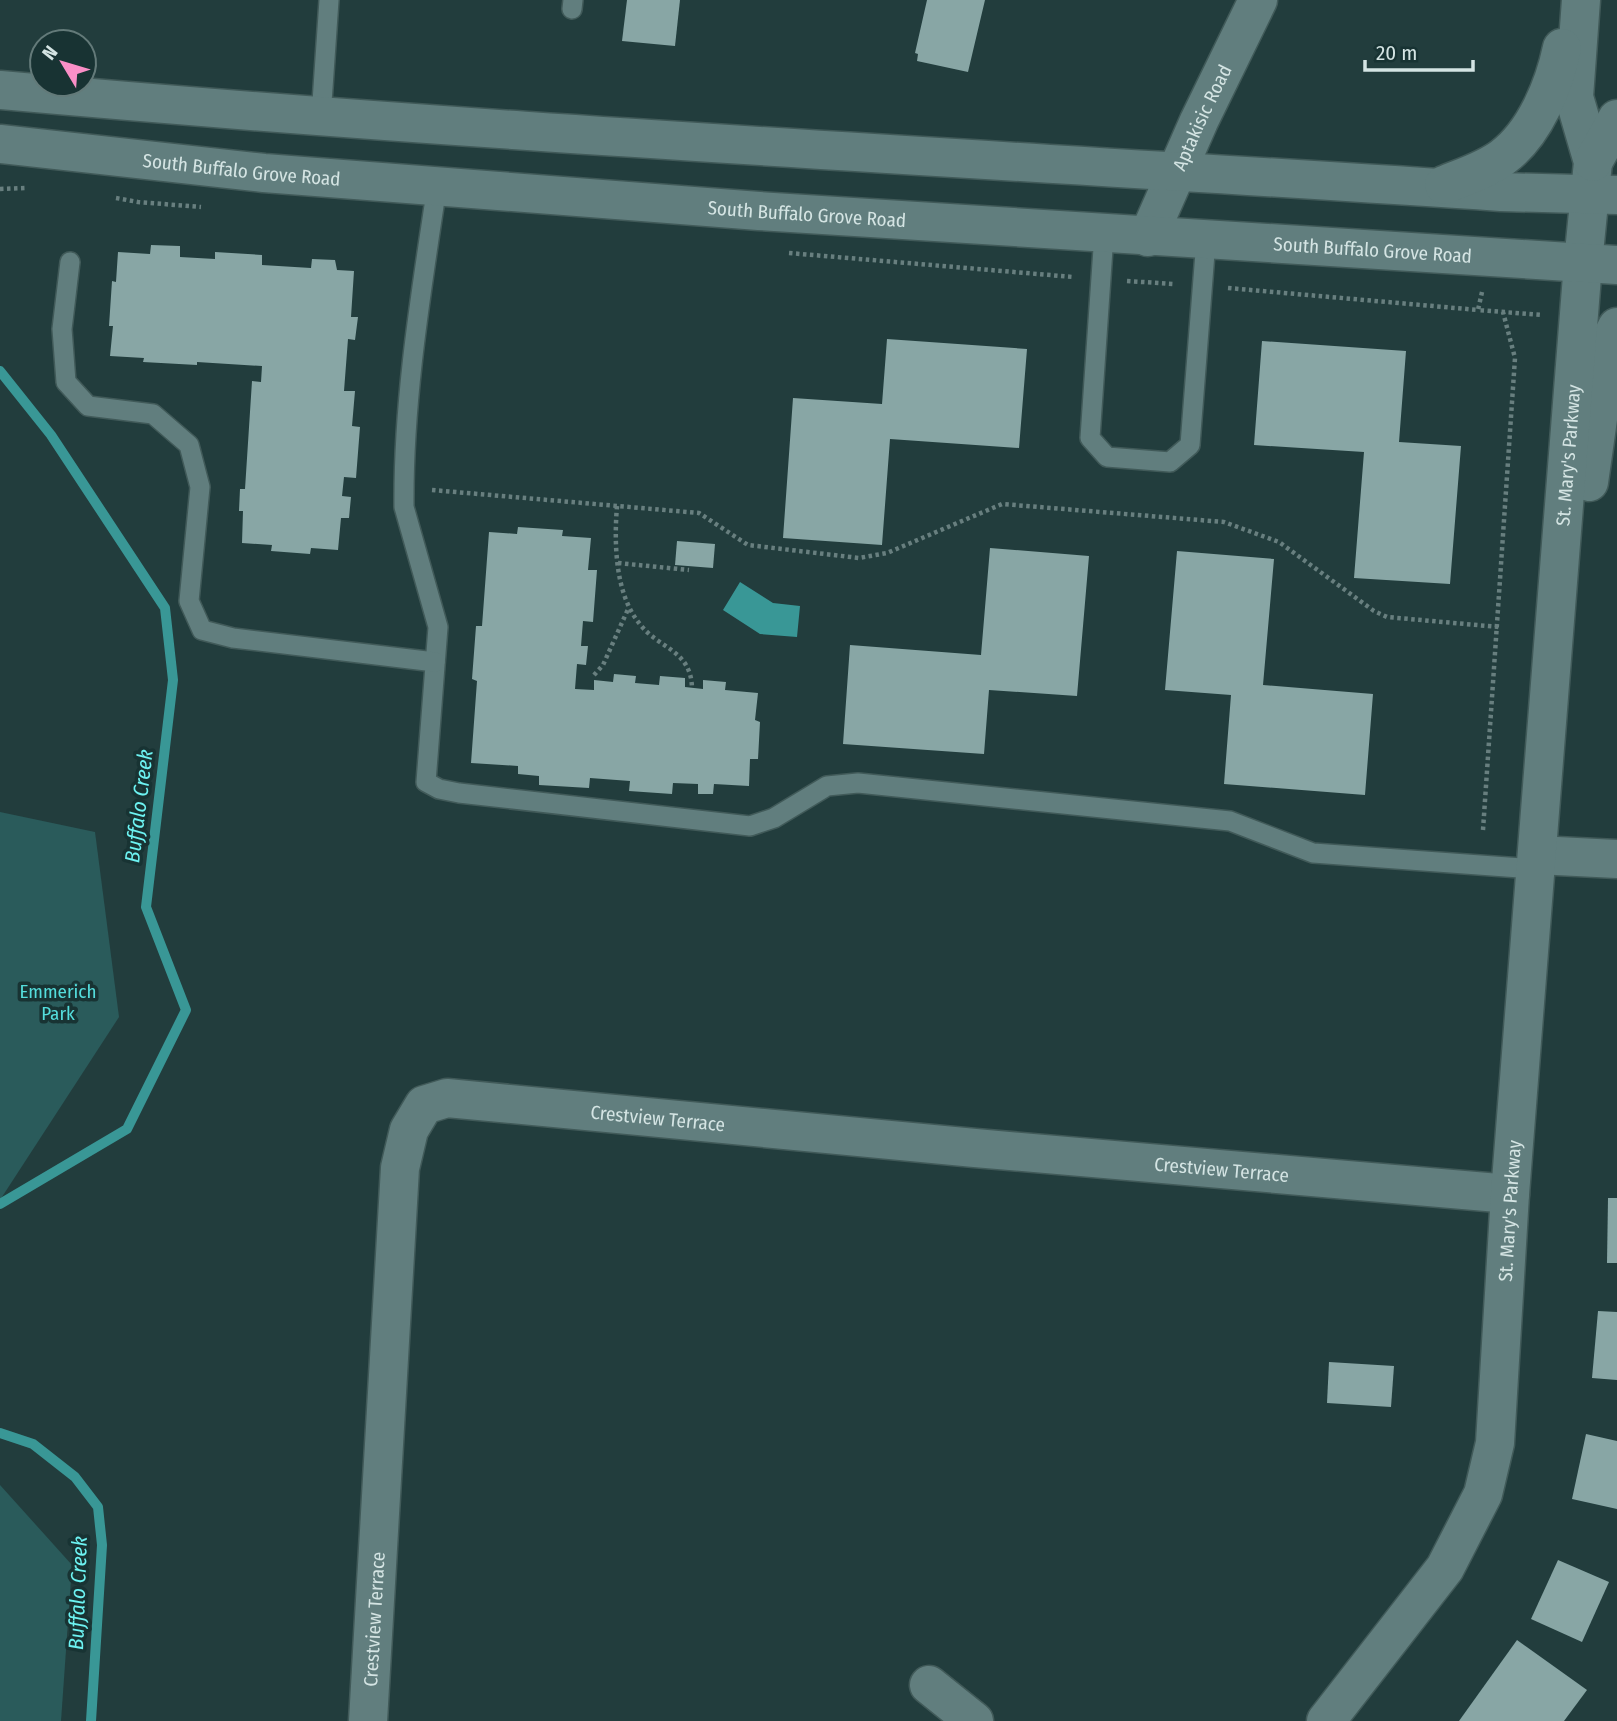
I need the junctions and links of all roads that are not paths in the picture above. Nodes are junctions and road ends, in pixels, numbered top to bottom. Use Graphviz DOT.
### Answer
graph roads {
  1 [pos="329,0"];
  2 [pos="1258,0"];
  3 [pos="1578,0"];
  4 [pos="17,92"];
  5 [pos="321,117"];
  6 [pos="1617,119"];
  7 [pos="6,145"];
  8 [pos="1176,172"];
  9 [pos="1600,184"];
  10 [pos="437,187"];
  11 [pos="1439,188"];
  12 [pos="1104,234"];
  13 [pos="1148,237"];
  14 [pos="1206,240"];
  15 [pos="70,262"];
  16 [pos="1600,264"];
  17 [pos="1617,327"];
  18 [pos="1553,649"];
  19 [pos="435,662"];
  20 [pos="1617,859"];
  21 [pos="1536,862"];
  22 [pos="1510,1194"];
  23 [pos="929,1685"];
  24 [pos="368,1721"];
  25 [pos="974,1721"];
  26 [pos="1326,1721"];
  1 -- 5 [label="lane"];
  2 -- 8 [label="street, Aptakisic Road"];
  3 -- 9 [label="street"];
  3 -- 11 [label="street"];
  4 -- 5 [label="street"];
  5 -- 8 [label="street"];
  6 -- 9 [label="street"];
  7 -- 10 [label="street, South Buffalo Grove Road"];
  8 -- 11 [label="street"];
  8 -- 13 [label="street, Aptakisic Road"];
  9 -- 11 [label="street"];
  9 -- 16 [label="street, St. Mary's Parkway"];
  10 -- 12 [label="street, South Buffalo Grove Road"];
  10 -- 19 [label="lane"];
  12 -- 13 [label="street, South Buffalo Grove Road"];
  12 -- 14 [label="lane"];
  13 -- 14 [label="street, South Buffalo Grove Road"];
  14 -- 16 [label="street, South Buffalo Grove Road"];
  15 -- 19 [label="lane"];
  16 -- 18 [label="street, St. Mary's Parkway"];
  17 -- 18 [label="street, St. Mary's Parkway"];
  18 -- 21 [label="street, St. Mary's Parkway"];
  19 -- 21 [label="lane"];
  20 -- 21 [label="street"];
  21 -- 22 [label="street, St. Mary's Parkway"];
  22 -- 24 [label="street, Crestview Terrace"];
  22 -- 26 [label="street, St. Mary's Parkway"];
  23 -- 25 [label="street"];
}
